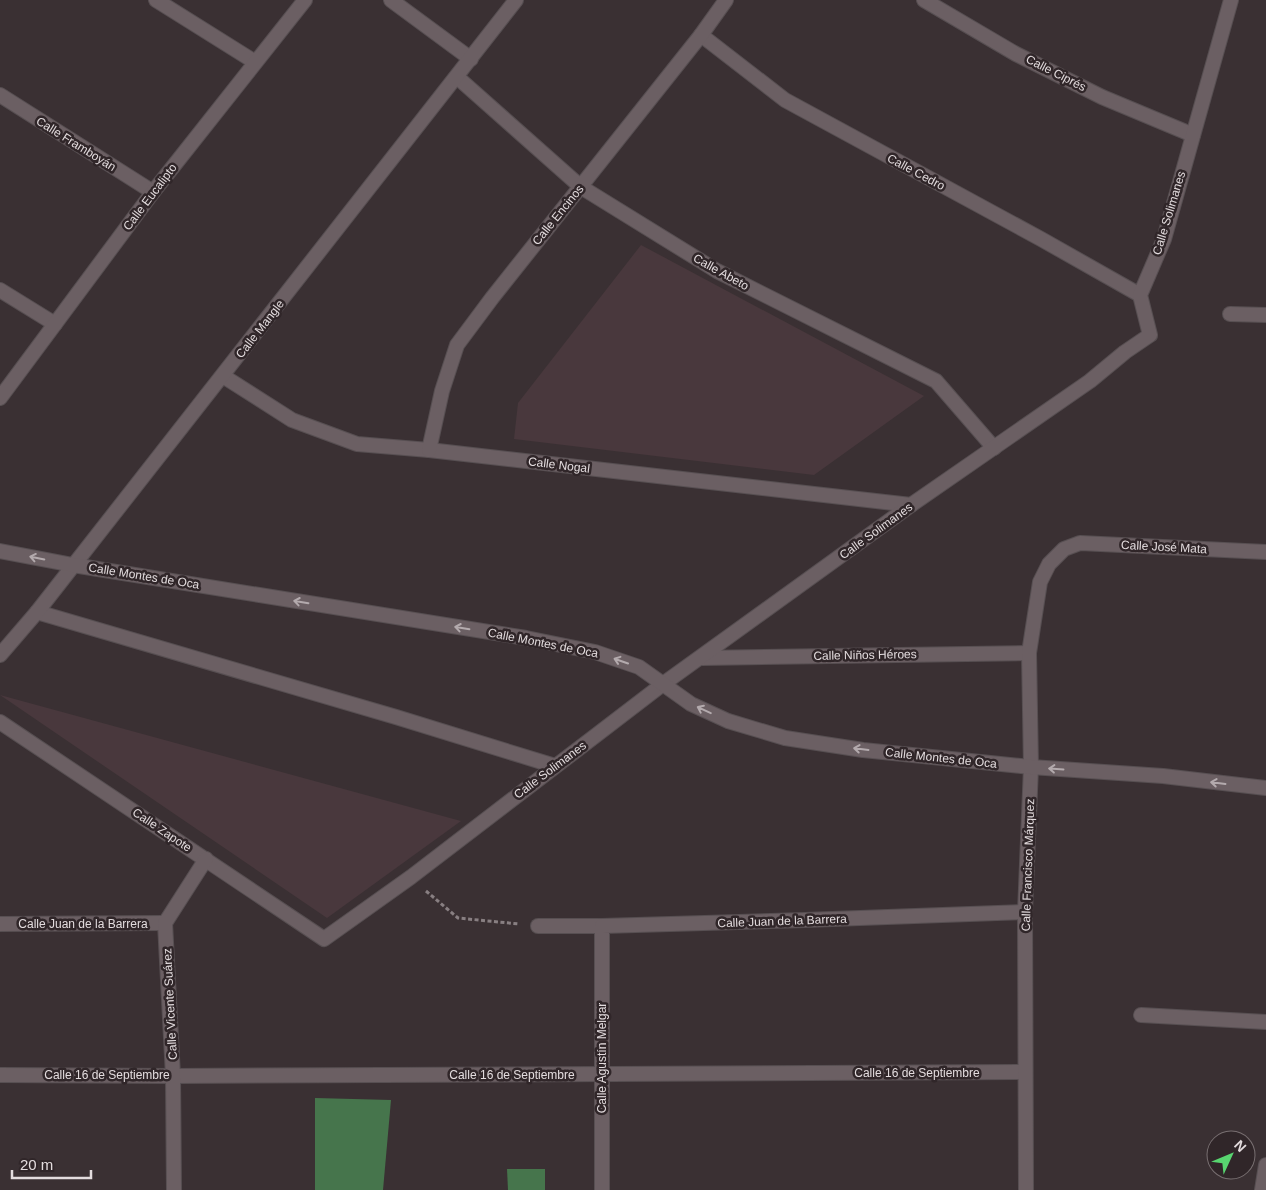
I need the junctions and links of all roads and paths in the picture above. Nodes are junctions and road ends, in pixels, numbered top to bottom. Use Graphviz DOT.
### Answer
graph roads {
  1 [pos="156,0"];
  2 [pos="305,0"];
  3 [pos="391,0"];
  4 [pos="516,0"];
  5 [pos="726,0"];
  6 [pos="924,0"];
  7 [pos="1231,0"];
  8 [pos="701,35"];
  9 [pos="471,59"];
  10 [pos="255,62"];
  11 [pos="456,77"];
  12 [pos="0,95"];
  13 [pos="1193,135"];
  14 [pos="581,187"];
  15 [pos="153,192"];
  16 [pos="0,290"];
  17 [pos="1140,295"];
  18 [pos="1230,314"];
  19 [pos="1266,314"];
  20 [pos="54,324"];
  21 [pos="223,376"];
  22 [pos="0,398"];
  23 [pos="994,448"];
  24 [pos="429,450"];
  25 [pos="911,505"];
  26 [pos="1064,549"];
  27 [pos="0,550"];
  28 [pos="1266,552"];
  29 [pos="73,565"];
  30 [pos="37,612"];
  31 [pos="1029,653"];
  32 [pos="0,655"];
  33 [pos="702,658"];
  34 [pos="663,684"];
  35 [pos="0,722"];
  36 [pos="555,766"];
  37 [pos="1031,767"];
  38 [pos="1266,788"];
  39 [pos="206,860"];
  40 [pos="411,877"];
  41 [pos="1025,912"];
  42 [pos="165,923"];
  43 [pos="0,924"];
  44 [pos="538,926"];
  45 [pos="602,926"];
  46 [pos="324,939"];
  47 [pos="1141,1015"];
  48 [pos="1266,1022"];
  49 [pos="1025,1072"];
  50 [pos="0,1074"];
  51 [pos="602,1074"];
  52 [pos="174,1076"];
  53 [pos="1266,1165"];
  54 [pos="174,1190"];
  55 [pos="602,1190"];
  56 [pos="1026,1190"];
  57 [pos="1262,1190"];
  1 -- 10 [label="street"];
  2 -- 10 [label="street, Calle Eucalipto"];
  3 -- 9 [label="street"];
  4 -- 9 [label="street, Calle Mangle"];
  5 -- 8 [label="street, Calle Encinos"];
  6 -- 13 [label="street, Calle Ciprés"];
  7 -- 13 [label="street, Calle Solimanes"];
  8 -- 14 [label="street, Calle Encinos"];
  8 -- 17 [label="street, Calle Cedro"];
  9 -- 11 [label="street, Calle Mangle"];
  10 -- 15 [label="street, Calle Eucalipto"];
  11 -- 14 [label="street, Calle Abeto"];
  11 -- 21 [label="street, Calle Mangle"];
  12 -- 15 [label="street, Calle Framboyán"];
  13 -- 17 [label="street, Calle Solimanes"];
  14 -- 23 [label="street, Calle Abeto"];
  14 -- 24 [label="street, Calle Encinos"];
  15 -- 20 [label="street, Calle Eucalipto"];
  16 -- 20 [label="street"];
  17 -- 23 [label="street, Calle Solimanes"];
  18 -- 19 [label="street"];
  20 -- 22 [label="street, Calle Eucalipto"];
  21 -- 24 [label="street, Calle Nogal"];
  21 -- 29 [label="street, Calle Mangle"];
  23 -- 25 [label="street, Calle Solimanes"];
  24 -- 25 [label="street, Calle Nogal"];
  25 -- 33 [label="street, Calle Solimanes"];
  26 -- 28 [label="street, Calle José Mata"];
  26 -- 31 [label="street, Calle Francisco Márquez"];
  29 -- 27 [label="street, Calle Montes de Oca, one-way"];
  29 -- 30 [label="street, Calle Mangle"];
  34 -- 29 [label="street, Calle Montes de Oca, one-way"];
  30 -- 32 [label="street, Calle Mangle"];
  30 -- 36 [label="street"];
  31 -- 33 [label="street, Calle Niños Héroes"];
  31 -- 37 [label="street, Calle Francisco Márquez"];
  33 -- 34 [label="street, Calle Solimanes"];
  34 -- 36 [label="street, Calle Solimanes"];
  37 -- 34 [label="street, Calle Montes de Oca, one-way"];
  35 -- 39 [label="street, Calle Zapote"];
  36 -- 40 [label="street, Calle Solimanes"];
  38 -- 37 [label="street, Calle Montes de Oca, one-way"];
  37 -- 41 [label="street, Calle Francisco Márquez"];
  39 -- 42 [label="street"];
  39 -- 46 [label="street, Calle Zapote"];
  40 -- 44 [label="path"];
  40 -- 46 [label="street, Calle Solimanes"];
  41 -- 45 [label="street, Calle Juan de la Barrera"];
  41 -- 49 [label="street, Calle Francisco Márquez"];
  42 -- 43 [label="street, Calle Juan de la Barrera"];
  42 -- 52 [label="street, Calle Vicente Suárez"];
  44 -- 45 [label="street, Calle Juan de la Barrera"];
  45 -- 51 [label="street, Calle Agustín Melgar"];
  47 -- 48 [label="street"];
  49 -- 51 [label="street, Calle 16 de Septiembre"];
  49 -- 56 [label="street, Calle Francisco Márquez"];
  50 -- 52 [label="street, Calle 16 de Septiembre"];
  51 -- 52 [label="street, Calle 16 de Septiembre"];
  51 -- 55 [label="street, Calle Agustín Melgar"];
  52 -- 54 [label="street, Calle Vicente Suárez"];
  53 -- 57 [label="street"];
}
